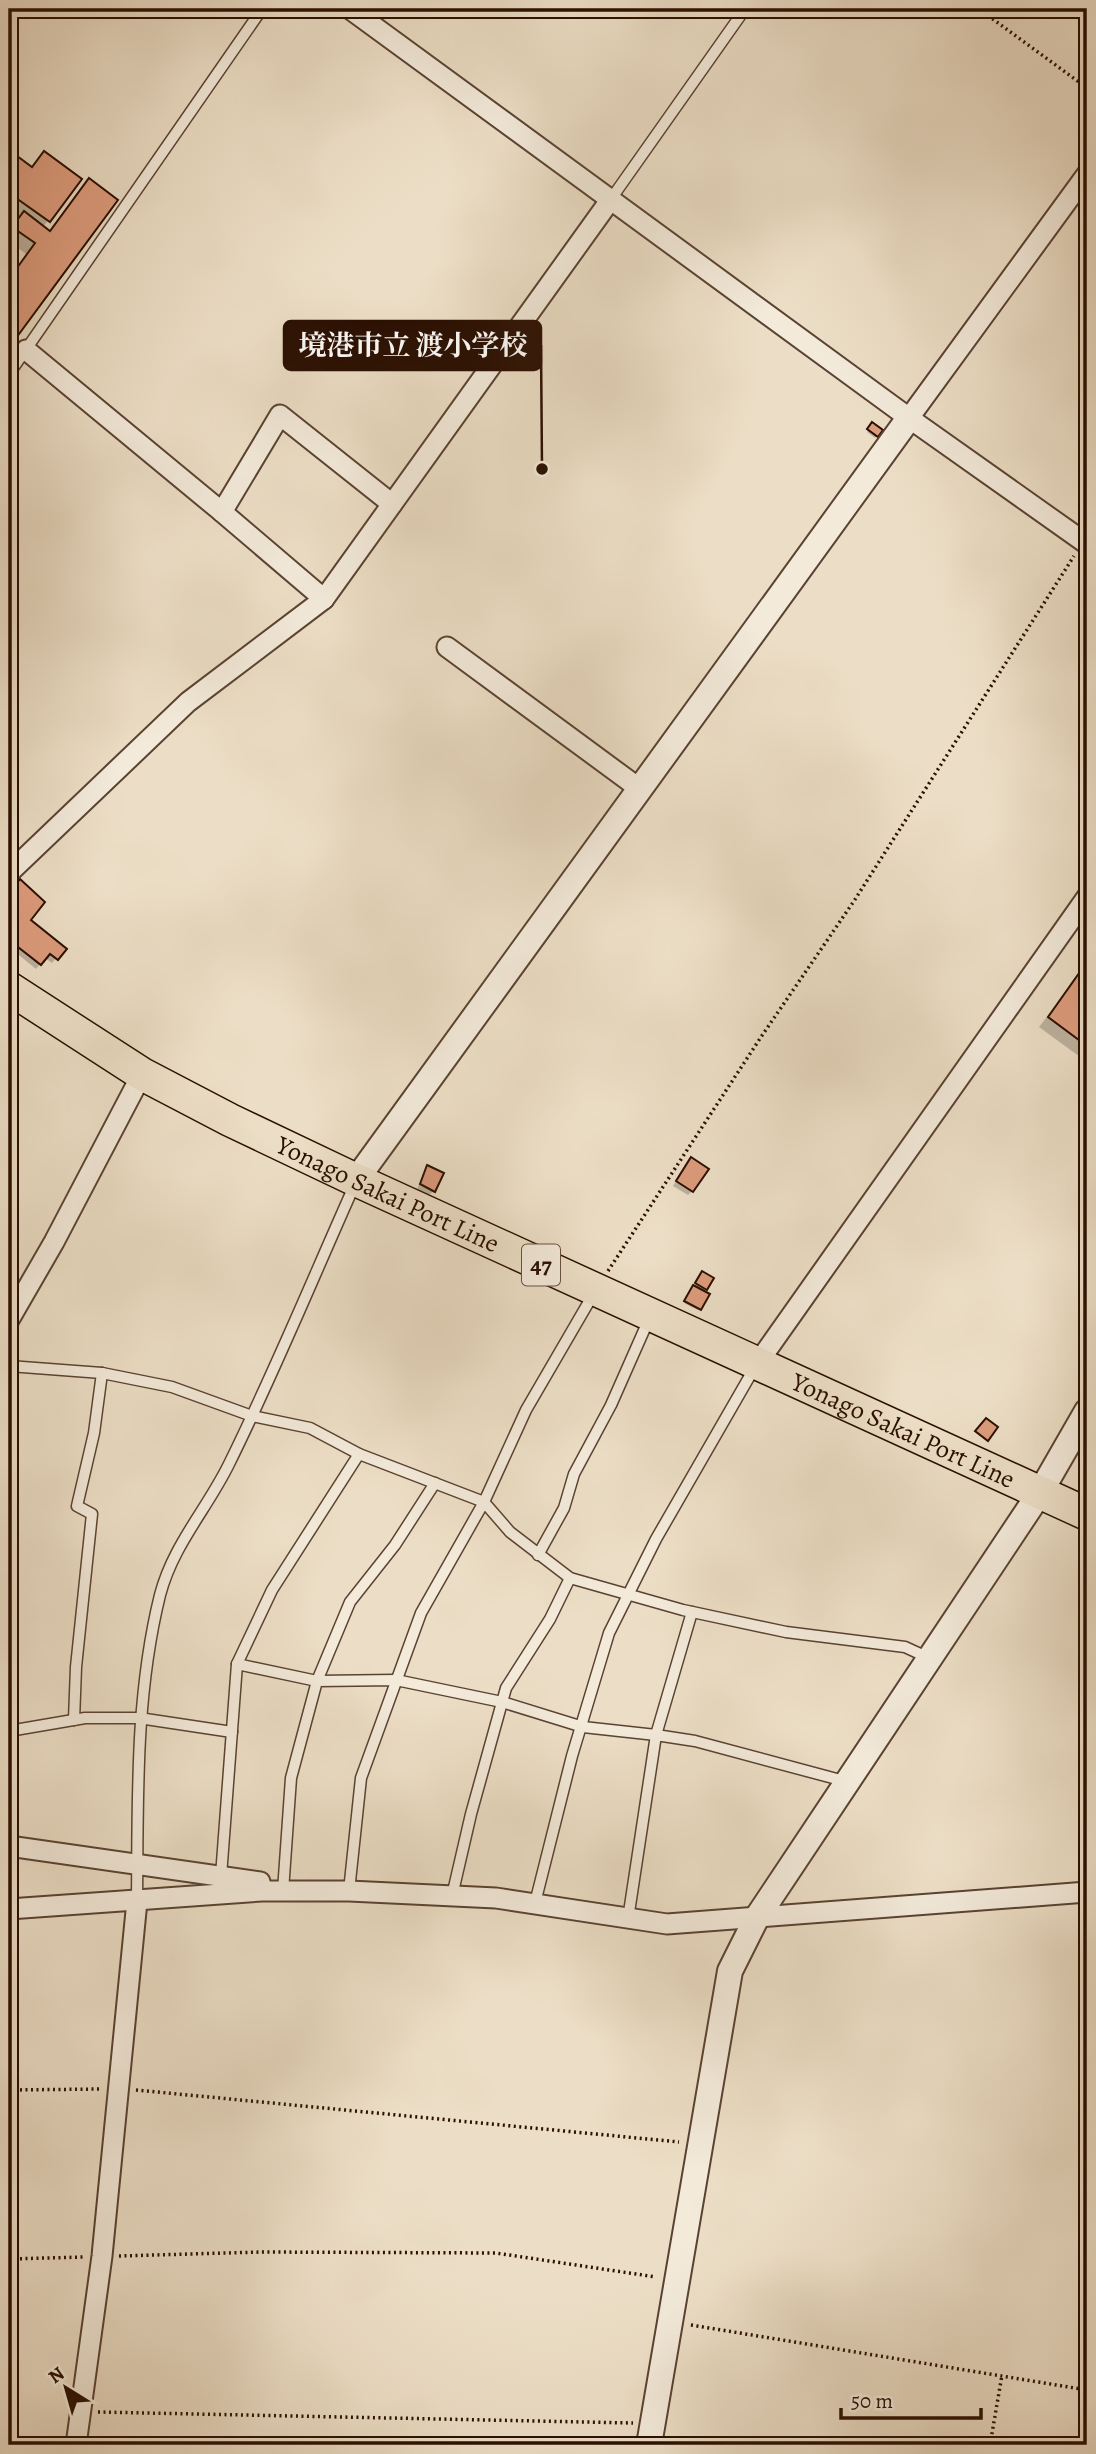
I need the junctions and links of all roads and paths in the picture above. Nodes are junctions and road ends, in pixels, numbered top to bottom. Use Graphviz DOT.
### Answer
graph roads {
  1 [pos="262,9"];
  2 [pos="349,9"];
  3 [pos="745,9"];
  4 [pos="979,9"];
  5 [pos="1087,88"];
  6 [pos="1087,174"];
  7 [pos="611,199"];
  8 [pos="26,350"];
  9 [pos="9,374"];
  10 [pos="909,418"];
  11 [pos="392,504"];
  12 [pos="222,512"];
  13 [pos="1085,543"];
  14 [pos="324,599"];
  15 [pos="447,647"];
  16 [pos="640,789"];
  17 [pos="9,873"];
  18 [pos="1087,897"];
  19 [pos="9,988"];
  20 [pos="142,1074"];
  21 [pos="356,1180"];
  22 [pos="596,1290"];
  23 [pos="651,1315"];
  24 [pos="9,1321"];
  25 [pos="757,1364"];
  26 [pos="9,1366"];
  27 [pos="102,1373"];
  28 [pos="1087,1411"];
  29 [pos="252,1416"];
  30 [pos="359,1454"];
  31 [pos="435,1483"];
  32 [pos="1041,1491"];
  33 [pos="484,1502"];
  34 [pos="1087,1514"];
  35 [pos="538,1555"];
  36 [pos="570,1578"];
  37 [pos="628,1594"];
  38 [pos="692,1612"];
  39 [pos="931,1659"];
  40 [pos="237,1664"];
  41 [pos="396,1680"];
  42 [pos="317,1681"];
  43 [pos="502,1702"];
  44 [pos="139,1718"];
  45 [pos="74,1720"];
  46 [pos="583,1727"];
  47 [pos="9,1731"];
  48 [pos="232,1732"];
  49 [pos="656,1735"];
  50 [pos="848,1783"];
  51 [pos="9,1846"];
  52 [pos="137,1865"];
  53 [pos="221,1876"];
  54 [pos="262,1891"];
  55 [pos="283,1891"];
  56 [pos="349,1891"];
  57 [pos="1087,1892"];
  58 [pos="453,1896"];
  59 [pos="137,1901"];
  60 [pos="535,1903"];
  61 [pos="9,1909"];
  62 [pos="627,1919"];
  63 [pos="756,1919"];
  64 [pos="118,2089"];
  65 [pos="9,2090"];
  66 [pos="702,2144"];
  67 [pos="102,2256"];
  68 [pos="9,2259"];
  69 [pos="678,2280"];
  70 [pos="671,2322"];
  71 [pos="1002,2375"];
  72 [pos="1087,2390"];
  73 [pos="80,2412"];
  74 [pos="650,2434"];
  75 [pos="76,2445"];
  76 [pos="990,2445"];
  1 -- 8 [label="lane"];
  2 -- 7 [label="street"];
  3 -- 7 [label="lane"];
  4 -- 5 [label="path"];
  6 -- 10 [label="street"];
  7 -- 10 [label="street"];
  7 -- 11 [label="street"];
  8 -- 9 [label="lane"];
  8 -- 12 [label="street"];
  10 -- 13 [label="street"];
  10 -- 16 [label="street"];
  11 -- 12 [label="street"];
  11 -- 14 [label="street"];
  12 -- 14 [label="street"];
  13 -- 22 [label="path"];
  14 -- 17 [label="street"];
  15 -- 16 [label="street"];
  16 -- 21 [label="street"];
  18 -- 25 [label="street"];
  19 -- 20 [label="main road, Yonago Sakai Port Line / 47"];
  20 -- 21 [label="main road, Yonago Sakai Port Line / 47"];
  20 -- 24 [label="street"];
  21 -- 22 [label="main road, Yonago Sakai Port Line / 47"];
  21 -- 29 [label="lane"];
  22 -- 23 [label="main road, Yonago Sakai Port Line / 47"];
  22 -- 33 [label="lane"];
  23 -- 25 [label="main road, Yonago Sakai Port Line / 47"];
  23 -- 35 [label="lane"];
  25 -- 32 [label="main road, Yonago Sakai Port Line / 47"];
  25 -- 37 [label="lane"];
  26 -- 27 [label="lane"];
  27 -- 29 [label="lane"];
  27 -- 45 [label="lane"];
  28 -- 32 [label="street"];
  29 -- 30 [label="lane"];
  29 -- 44 [label="lane"];
  30 -- 31 [label="lane"];
  30 -- 40 [label="lane"];
  31 -- 33 [label="lane"];
  31 -- 42 [label="lane"];
  32 -- 34 [label="main road, Yonago Sakai Port Line / 47"];
  32 -- 39 [label="street"];
  33 -- 35 [label="lane"];
  33 -- 41 [label="lane"];
  35 -- 36 [label="lane"];
  36 -- 37 [label="lane"];
  36 -- 43 [label="lane"];
  37 -- 38 [label="lane"];
  37 -- 46 [label="lane"];
  38 -- 39 [label="lane"];
  38 -- 49 [label="lane"];
  39 -- 50 [label="street"];
  40 -- 42 [label="lane"];
  40 -- 48 [label="lane"];
  41 -- 42 [label="lane"];
  41 -- 43 [label="lane"];
  41 -- 56 [label="lane"];
  42 -- 55 [label="lane"];
  43 -- 46 [label="lane"];
  43 -- 58 [label="lane"];
  44 -- 45 [label="lane"];
  44 -- 48 [label="lane"];
  44 -- 52 [label="lane"];
  45 -- 47 [label="lane"];
  46 -- 49 [label="lane"];
  46 -- 60 [label="lane"];
  48 -- 53 [label="lane"];
  49 -- 50 [label="lane"];
  49 -- 62 [label="lane"];
  50 -- 63 [label="street"];
  51 -- 52 [label="street"];
  52 -- 53 [label="street"];
  52 -- 59 [label="lane"];
  53 -- 54 [label="street"];
  54 -- 55 [label="street"];
  54 -- 59 [label="street"];
  55 -- 56 [label="street"];
  56 -- 58 [label="street"];
  57 -- 63 [label="street"];
  58 -- 60 [label="street"];
  59 -- 61 [label="street"];
  59 -- 64 [label="street"];
  60 -- 62 [label="street"];
  62 -- 63 [label="street"];
  63 -- 66 [label="street"];
  64 -- 65 [label="path"];
  64 -- 66 [label="path"];
  64 -- 67 [label="street"];
  66 -- 69 [label="street"];
  67 -- 68 [label="path"];
  67 -- 69 [label="path"];
  67 -- 73 [label="street"];
  69 -- 70 [label="street"];
  70 -- 71 [label="path"];
  70 -- 74 [label="street"];
  71 -- 72 [label="path"];
  71 -- 76 [label="path"];
  73 -- 74 [label="path"];
  73 -- 75 [label="street"];
}
